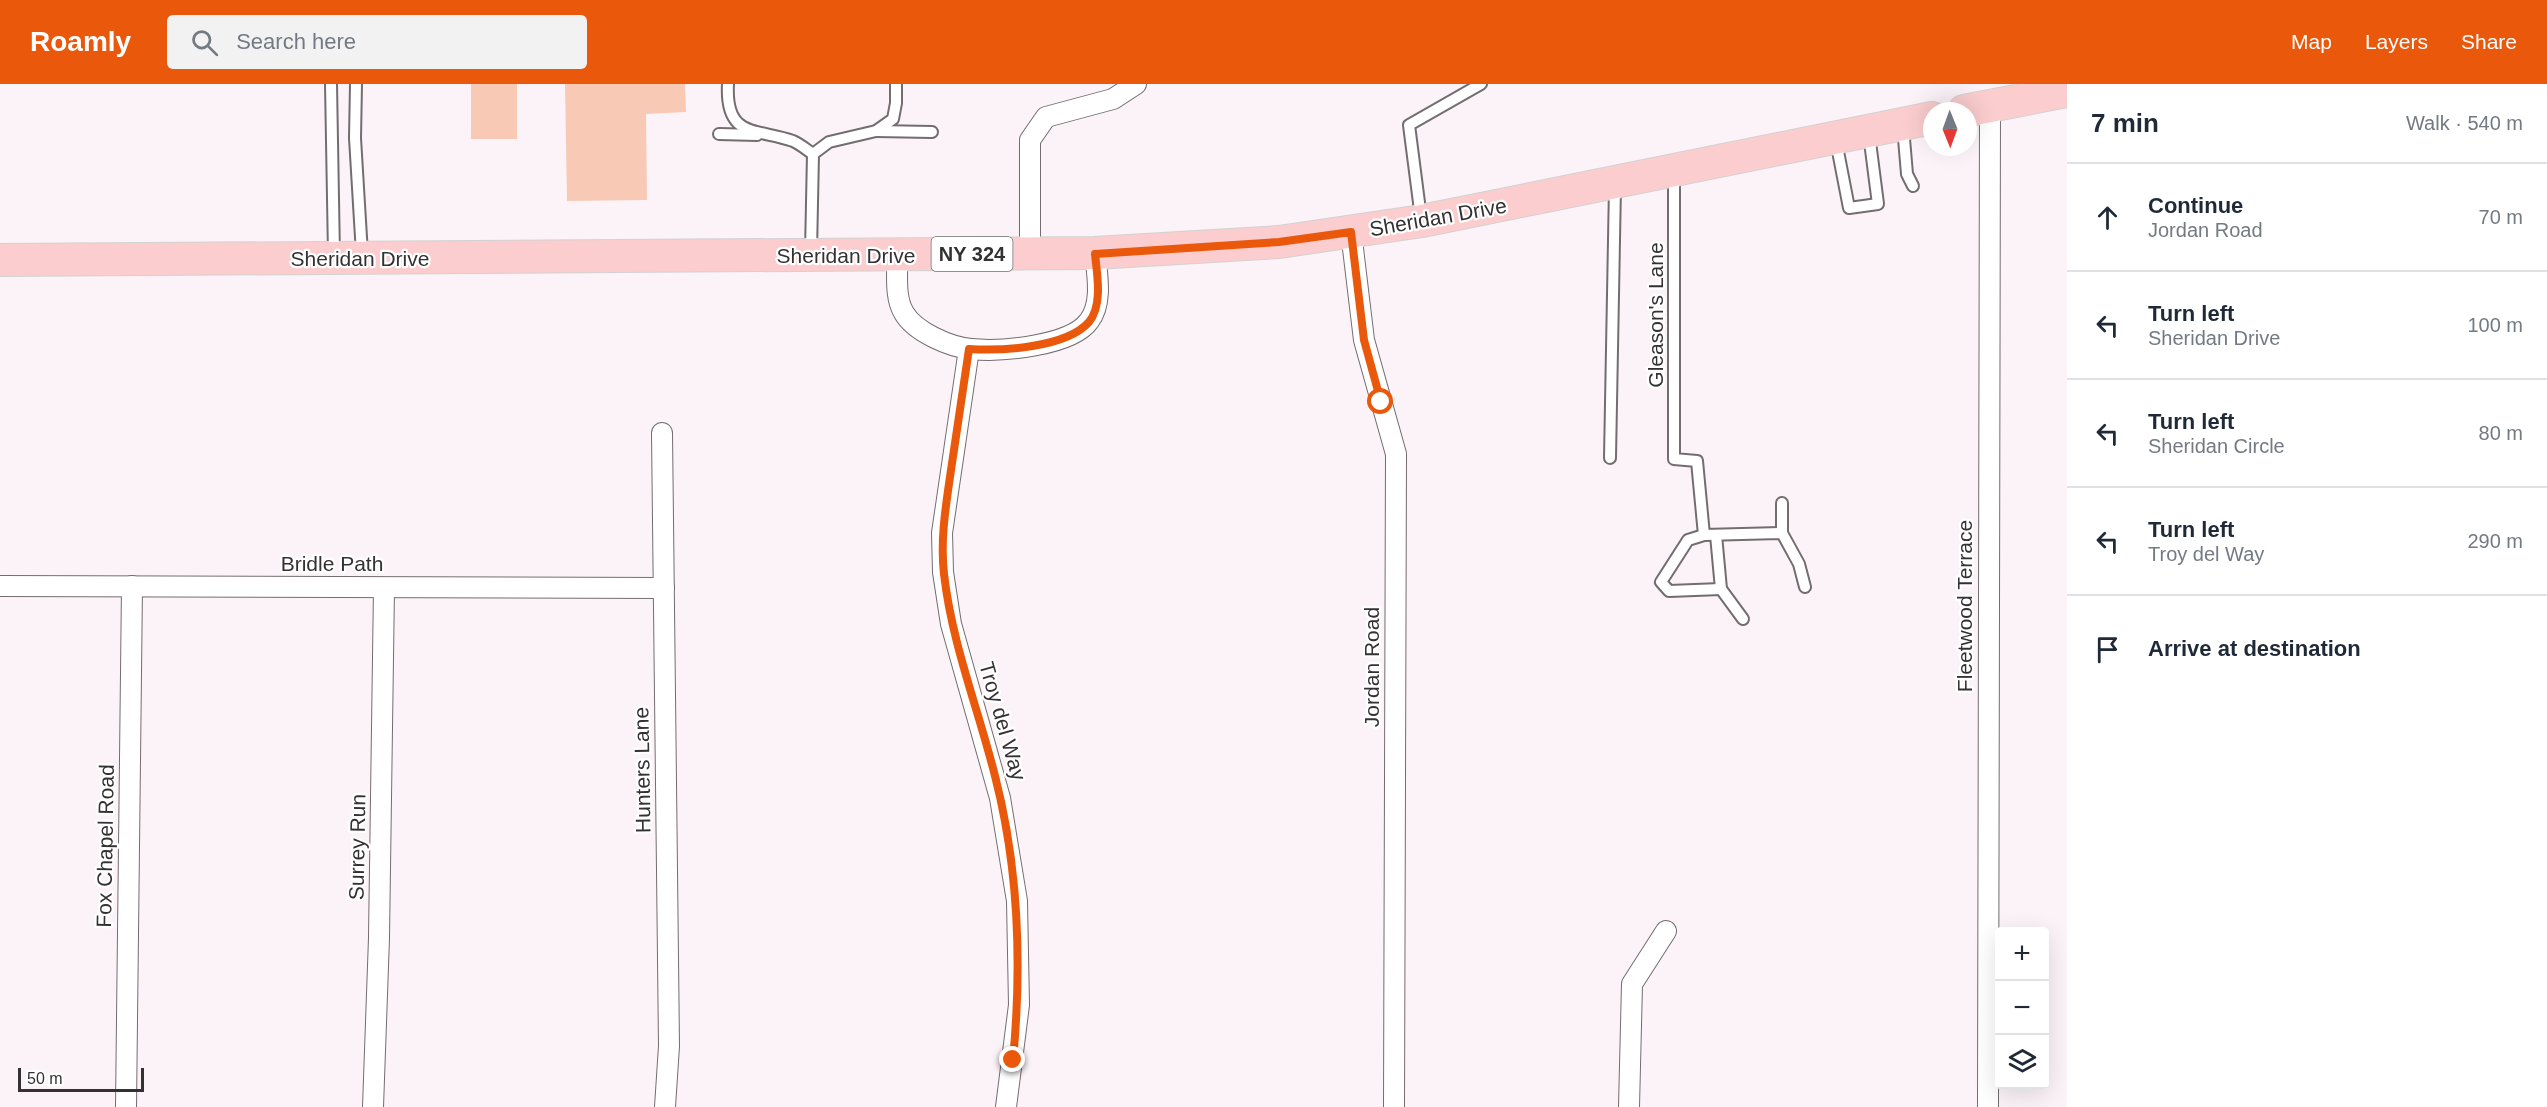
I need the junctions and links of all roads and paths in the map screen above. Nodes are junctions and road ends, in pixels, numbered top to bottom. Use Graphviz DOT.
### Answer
graph roads {
  1 [pos="332,84"];
  2 [pos="356,84"];
  3 [pos="728,84"];
  4 [pos="896,84"];
  5 [pos="1136,84"];
  6 [pos="1481,84"];
  7 [pos="2067,91"];
  8 [pos="1977,108"];
  9 [pos="1917,121"];
  10 [pos="876,131"];
  11 [pos="1869,131"];
  12 [pos="932,132"];
  13 [pos="719,134"];
  14 [pos="760,135"];
  15 [pos="1835,138"];
  16 [pos="813,154"];
  17 [pos="1674,171"];
  18 [pos="1616,183"];
  19 [pos="1913,186"];
  20 [pos="1422,221"];
  21 [pos="1351,232"];
  22 [pos="897,254"];
  23 [pos="1030,254"];
  24 [pos="1095,254"];
  25 [pos="811,255"];
  26 [pos="348,259"];
  27 [pos="0,260"];
  28 [pos="969,349"];
  29 [pos="662,433"];
  30 [pos="1610,458"];
  31 [pos="1782,503"];
  32 [pos="1782,533"];
  33 [pos="1704,535"];
  34 [pos="1716,535"];
  35 [pos="0,586"];
  36 [pos="132,586"];
  37 [pos="1805,587"];
  38 [pos="384,588"];
  39 [pos="664,588"];
  40 [pos="1721,589"];
  41 [pos="1743,619"];
  42 [pos="1666,931"];
  43 [pos="126,1107"];
  44 [pos="373,1107"];
  45 [pos="665,1107"];
  46 [pos="1006,1107"];
  47 [pos="1394,1107"];
  48 [pos="1629,1107"];
  49 [pos="1988,1107"];
  1 -- 26 [label="lane"];
  2 -- 26 [label="lane"];
  3 -- 14 [label="lane"];
  4 -- 10 [label="lane"];
  5 -- 23 [label="street"];
  6 -- 20 [label="lane"];
  7 -- 8 [label="main road"];
  8 -- 49 [label="street, Fleetwood Terrace"];
  9 -- 11 [label="main road, Sheridan Drive / NY 324"];
  9 -- 19 [label="lane"];
  10 -- 12 [label="lane"];
  10 -- 16 [label="lane"];
  11 -- 15 [label="main road, Sheridan Drive / NY 324"];
  11 -- 15 [label="lane"];
  13 -- 14 [label="lane"];
  14 -- 16 [label="lane"];
  15 -- 17 [label="main road, Sheridan Drive / NY 324"];
  16 -- 25 [label="lane"];
  17 -- 18 [label="main road, Sheridan Drive / NY 324"];
  17 -- 33 [label="lane, Gleason's Lane"];
  18 -- 20 [label="main road, Sheridan Drive / NY 324"];
  18 -- 30 [label="lane"];
  20 -- 21 [label="main road, Sheridan Drive / NY 324"];
  21 -- 24 [label="main road, Sheridan Drive / NY 324"];
  21 -- 47 [label="street, Jordan Road"];
  22 -- 23 [label="main road, Sheridan Drive / NY 324"];
  22 -- 25 [label="main road, Sheridan Drive / NY 324"];
  22 -- 28 [label="street"];
  23 -- 24 [label="main road, Sheridan Drive / NY 324"];
  24 -- 28 [label="street"];
  25 -- 26 [label="main road, Sheridan Drive / NY 324"];
  26 -- 27 [label="main road, Sheridan Drive / NY 324"];
  28 -- 46 [label="street, Troy del Way"];
  29 -- 39 [label="street, Hunters Lane"];
  31 -- 32 [label="lane"];
  32 -- 34 [label="lane"];
  32 -- 37 [label="lane"];
  33 -- 34 [label="lane"];
  33 -- 40 [label="lane"];
  34 -- 40 [label="lane"];
  35 -- 36 [label="street, Bridle Path"];
  36 -- 38 [label="street, Bridle Path"];
  36 -- 43 [label="street, Fox Chapel Road"];
  38 -- 39 [label="street, Bridle Path"];
  38 -- 44 [label="street, Surrey Run"];
  39 -- 45 [label="street, Hunters Lane"];
  40 -- 41 [label="lane"];
  42 -- 48 [label="street"];
}
